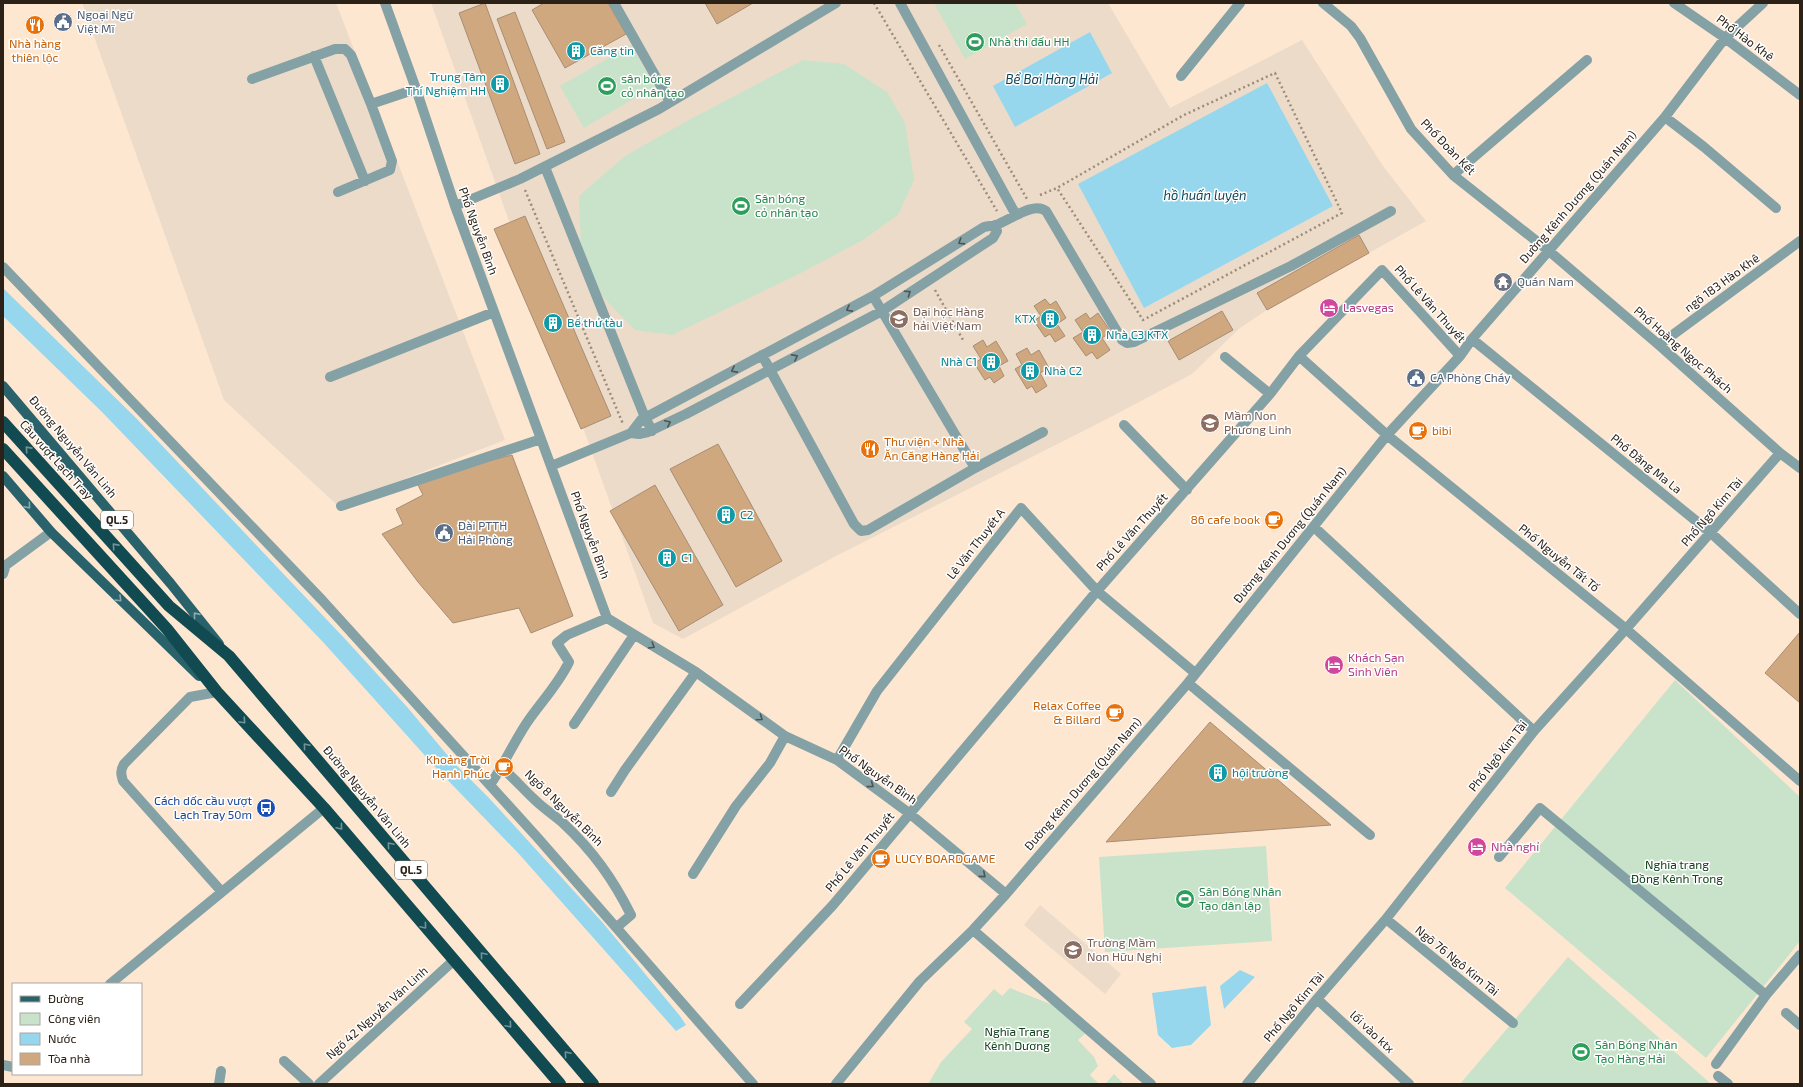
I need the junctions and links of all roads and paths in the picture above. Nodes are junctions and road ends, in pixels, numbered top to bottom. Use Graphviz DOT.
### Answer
graph roads {
  1 [pos="385,3"];
  2 [pos="614,3"];
  3 [pos="836,3"];
  4 [pos="874,3"];
  5 [pos="900,3"];
  6 [pos="1240,3"];
  7 [pos="1323,3"];
  8 [pos="1674,3"];
  9 [pos="1763,3"];
  10 [pos="1725,38"];
  11 [pos="938,44"];
  12 [pos="314,56"];
  13 [pos="1587,60"];
  14 [pos="1180,76"];
  15 [pos="252,79"];
  16 [pos="416,89"];
  17 [pos="1800,95"];
  18 [pos="670,102"];
  19 [pos="371,104"];
  20 [pos="1665,117"];
  21 [pos="545,167"];
  22 [pos="1453,175"];
  23 [pos="520,179"];
  24 [pos="365,181"];
  25 [pos="1057,188"];
  26 [pos="338,192"];
  27 [pos="455,206"];
  28 [pos="1776,208"];
  29 [pos="1392,211"];
  30 [pos="998,213"];
  31 [pos="1016,215"];
  32 [pos="995,225"];
  33 [pos="1800,241"];
  34 [pos="1549,251"];
  35 [pos="3,267"];
  36 [pos="929,279"];
  37 [pos="873,296"];
  38 [pos="882,311"];
  39 [pos="494,312"];
  40 [pos="1472,339"];
  41 [pos="963,340"];
  42 [pos="1660,345"];
  43 [pos="762,355"];
  44 [pos="1300,356"];
  45 [pos="1460,356"];
  46 [pos="1225,357"];
  47 [pos="770,370"];
  48 [pos="330,377"];
  49 [pos="3,386"];
  50 [pos="1270,394"];
  51 [pos="645,416"];
  52 [pos="3,422"];
  53 [pos="1124,425"];
  54 [pos="652,431"];
  55 [pos="1043,432"];
  56 [pos="631,433"];
  57 [pos="1387,435"];
  58 [pos="541,439"];
  59 [pos="3,449"];
  60 [pos="1780,453"];
  61 [pos="551,466"];
  62 [pos="975,468"];
  63 [pos="1800,468"];
  64 [pos="3,476"];
  65 [pos="1187,490"];
  66 [pos="341,506"];
  67 [pos="1314,527"];
  68 [pos="51,532"];
  69 [pos="1711,533"];
  70 [pos="4,569"];
  71 [pos="1097,591"];
  72 [pos="169,606"];
  73 [pos="1800,614"];
  74 [pos="607,618"];
  75 [pos="1626,629"];
  76 [pos="634,635"];
  77 [pos="229,656"];
  78 [pos="696,672"];
  79 [pos="1195,673"];
  80 [pos="1188,683"];
  81 [pos="217,692"];
  82 [pos="574,724"];
  83 [pos="1534,730"];
  84 [pos="785,736"];
  85 [pos="837,760"];
  86 [pos="502,768"];
  87 [pos="1800,781"];
  88 [pos="490,785"];
  89 [pos="611,792"];
  90 [pos="324,808"];
  91 [pos="909,813"];
  92 [pos="1370,835"];
  93 [pos="1499,858"];
  94 [pos="692,874"];
  95 [pos="222,892"];
  96 [pos="1006,894"];
  97 [pos="1386,919"];
  98 [pos="617,927"];
  99 [pos="973,930"];
  100 [pos="1800,955"];
  101 [pos="453,961"];
  102 [pos="111,983"];
  103 [pos="1766,995"];
  104 [pos="1317,998"];
  105 [pos="740,1004"];
  106 [pos="1786,1013"];
  107 [pos="1513,1023"];
  108 [pos="1800,1025"];
  109 [pos="284,1061"];
  110 [pos="1716,1064"];
  111 [pos="221,1071"];
  112 [pos="1718,1076"];
  113 [pos="219,1084"];
  114 [pos="309,1084"];
  115 [pos="319,1084"];
  116 [pos="560,1084"];
  117 [pos="593,1084"];
  118 [pos="753,1084"];
  119 [pos="836,1084"];
  120 [pos="1151,1084"];
  121 [pos="1247,1084"];
  122 [pos="1409,1084"];
  123 [pos="1728,1084"];
  1 -- 16 [label="street, Phố Nguyễn Bình"];
  2 -- 18 [label="street"];
  3 -- 18 [label="street"];
  4 -- 30 [label="path"];
  5 -- 31 [label="street"];
  6 -- 14 [label="street"];
  7 -- 22 [label="street, Phố Đoàn Kết"];
  8 -- 10 [label="street, Phố Hào Khê"];
  9 -- 10 [label="street, Đường Kênh Dương (Quán Nam)"];
  10 -- 17 [label="street, Phố Hào Khê"];
  10 -- 20 [label="street, Đường Kênh Dương (Quán Nam)"];
  11 -- 25 [label="path"];
  12 -- 15 [label="street"];
  12 -- 19 [label="street"];
  12 -- 24 [label="street"];
  13 -- 22 [label="street"];
  16 -- 19 [label="street"];
  16 -- 27 [label="street, Phố Nguyễn Bình"];
  18 -- 21 [label="street"];
  19 -- 24 [label="street"];
  20 -- 28 [label="street"];
  20 -- 34 [label="street, Đường Kênh Dương (Quán Nam)"];
  21 -- 23 [label="street"];
  21 -- 51 [label="street"];
  22 -- 34 [label="street, Phố Đoàn Kết"];
  23 -- 27 [label="street"];
  23 -- 51 [label="path"];
  24 -- 26 [label="street"];
  25 -- 25 [label="path"];
  27 -- 39 [label="street, Phố Nguyễn Bình"];
  29 -- 31 [label="street"];
  31 -- 32 [label="street"];
  32 -- 36 [label="street"];
  32 -- 37 [label="street, one-way"];
  33 -- 42 [label="street, ngõ 183 Hào Khê"];
  34 -- 40 [label="street, Đường Kênh Dương (Quán Nam)"];
  34 -- 42 [label="street, Phố Hoàng Ngọc Phách"];
  35 -- 88 [label="street"];
  38 -- 36 [label="street, one-way"];
  36 -- 41 [label="path"];
  37 -- 38 [label="street"];
  37 -- 43 [label="street, one-way"];
  47 -- 38 [label="street, one-way"];
  38 -- 62 [label="street"];
  39 -- 48 [label="street"];
  39 -- 58 [label="street, Phố Nguyễn Bình"];
  40 -- 45 [label="street, Đường Kênh Dương (Quán Nam)"];
  40 -- 69 [label="street, Phố Đặng Ma La"];
  42 -- 60 [label="street, Phố Hoàng Ngọc Phách"];
  43 -- 47 [label="street"];
  43 -- 51 [label="street, one-way"];
  44 -- 45 [label="street, Phố Lê Văn Thuyết"];
  44 -- 50 [label="street, Phố Lê Văn Thuyết"];
  44 -- 57 [label="street, Phố Nguyễn Tất Tố"];
  45 -- 57 [label="street, Đường Kênh Dương (Quán Nam)"];
  46 -- 50 [label="street"];
  54 -- 47 [label="street, one-way"];
  47 -- 62 [label="street"];
  77 -- 49 [label="main road, Đường Nguyễn Văn Linh / QL.5, one-way"];
  50 -- 65 [label="street, Phố Lê Văn Thuyết"];
  51 -- 54 [label="street"];
  51 -- 56 [label="street"];
  72 -- 52 [label="highway, Cầu vượt Lạch Tray / QL.5, one-way"];
  53 -- 65 [label="street"];
  54 -- 56 [label="street"];
  55 -- 62 [label="street"];
  56 -- 61 [label="street"];
  57 -- 67 [label="street, Đường Kênh Dương (Quán Nam)"];
  57 -- 75 [label="street, Phố Nguyễn Tất Tố"];
  58 -- 61 [label="street, Phố Nguyễn Bình"];
  58 -- 66 [label="street"];
  59 -- 81 [label="highway, QL.5"];
  60 -- 63 [label="street, Phố Hoàng Ngọc Phách"];
  60 -- 69 [label="street, Phố Ngô Kim Tài"];
  61 -- 74 [label="street, Phố Nguyễn Bình"];
  64 -- 68 [label="main road, QL.5, one-way"];
  65 -- 71 [label="street, Phố Lê Văn Thuyết"];
  67 -- 79 [label="street, Đường Kênh Dương (Quán Nam)"];
  67 -- 83 [label="street"];
  68 -- 70 [label="street"];
  68 -- 81 [label="main road, QL.5, one-way"];
  69 -- 73 [label="street, Phố Đặng Ma La"];
  69 -- 75 [label="street, Phố Ngô Kim Tài"];
  71 -- 79 [label="street, Lê Văn Thuyết A"];
  71 -- 85 [label="street, Lê Văn Thuyết A"];
  71 -- 91 [label="street, Phố Lê Văn Thuyết"];
  72 -- 77 [label="highway, Đường Nguyễn Văn Linh / QL.5"];
  74 -- 76 [label="street, Phố Nguyễn Bình"];
  74 -- 86 [label="street"];
  75 -- 83 [label="street, Phố Ngô Kim Tài"];
  75 -- 87 [label="street, Phố Nguyễn Tất Tố"];
  76 -- 78 [label="street, Phố Nguyễn Bình, one-way"];
  76 -- 82 [label="street"];
  117 -- 77 [label="highway, Đường Nguyễn Văn Linh / QL.5, one-way"];
  78 -- 84 [label="street, Phố Nguyễn Bình, one-way"];
  78 -- 89 [label="street"];
  79 -- 80 [label="street, Đường Kênh Dương (Quán Nam)"];
  80 -- 92 [label="street"];
  80 -- 96 [label="street, Đường Kênh Dương (Quán Nam)"];
  81 -- 90 [label="highway, QL.5, one-way"];
  81 -- 95 [label="street"];
  83 -- 97 [label="street, Phố Ngô Kim Tài"];
  84 -- 85 [label="street, Phố Nguyễn Bình"];
  84 -- 94 [label="street"];
  85 -- 91 [label="street, Phố Nguyễn Bình, one-way"];
  86 -- 88 [label="street"];
  86 -- 98 [label="street, Ngõ 8 Nguyễn Bình"];
  88 -- 98 [label="street"];
  90 -- 95 [label="street"];
  90 -- 101 [label="highway, QL.5, one-way"];
  91 -- 96 [label="street, Phố Nguyễn Bình, one-way"];
  91 -- 105 [label="street, Phố Lê Văn Thuyết"];
  93 -- 103 [label="street"];
  95 -- 102 [label="street"];
  96 -- 99 [label="street, Đường Kênh Dương (Quán Nam)"];
  97 -- 104 [label="street, Phố Ngô Kim Tài"];
  97 -- 107 [label="street, Ngõ 76 Ngô Kim Tài"];
  98 -- 118 [label="street"];
  99 -- 119 [label="street, Đường Kênh Dương (Quán Nam)"];
  99 -- 120 [label="street"];
  100 -- 103 [label="street"];
  101 -- 115 [label="street, Ngõ 42 Nguyễn Văn Linh"];
  101 -- 116 [label="highway, QL.5, one-way"];
  103 -- 110 [label="street"];
  104 -- 121 [label="street, Phố Ngô Kim Tài"];
  104 -- 122 [label="street, lối vào ktx"];
  106 -- 108 [label="street"];
  109 -- 114 [label="street"];
  111 -- 113 [label="street"];
  112 -- 123 [label="street"];
}
